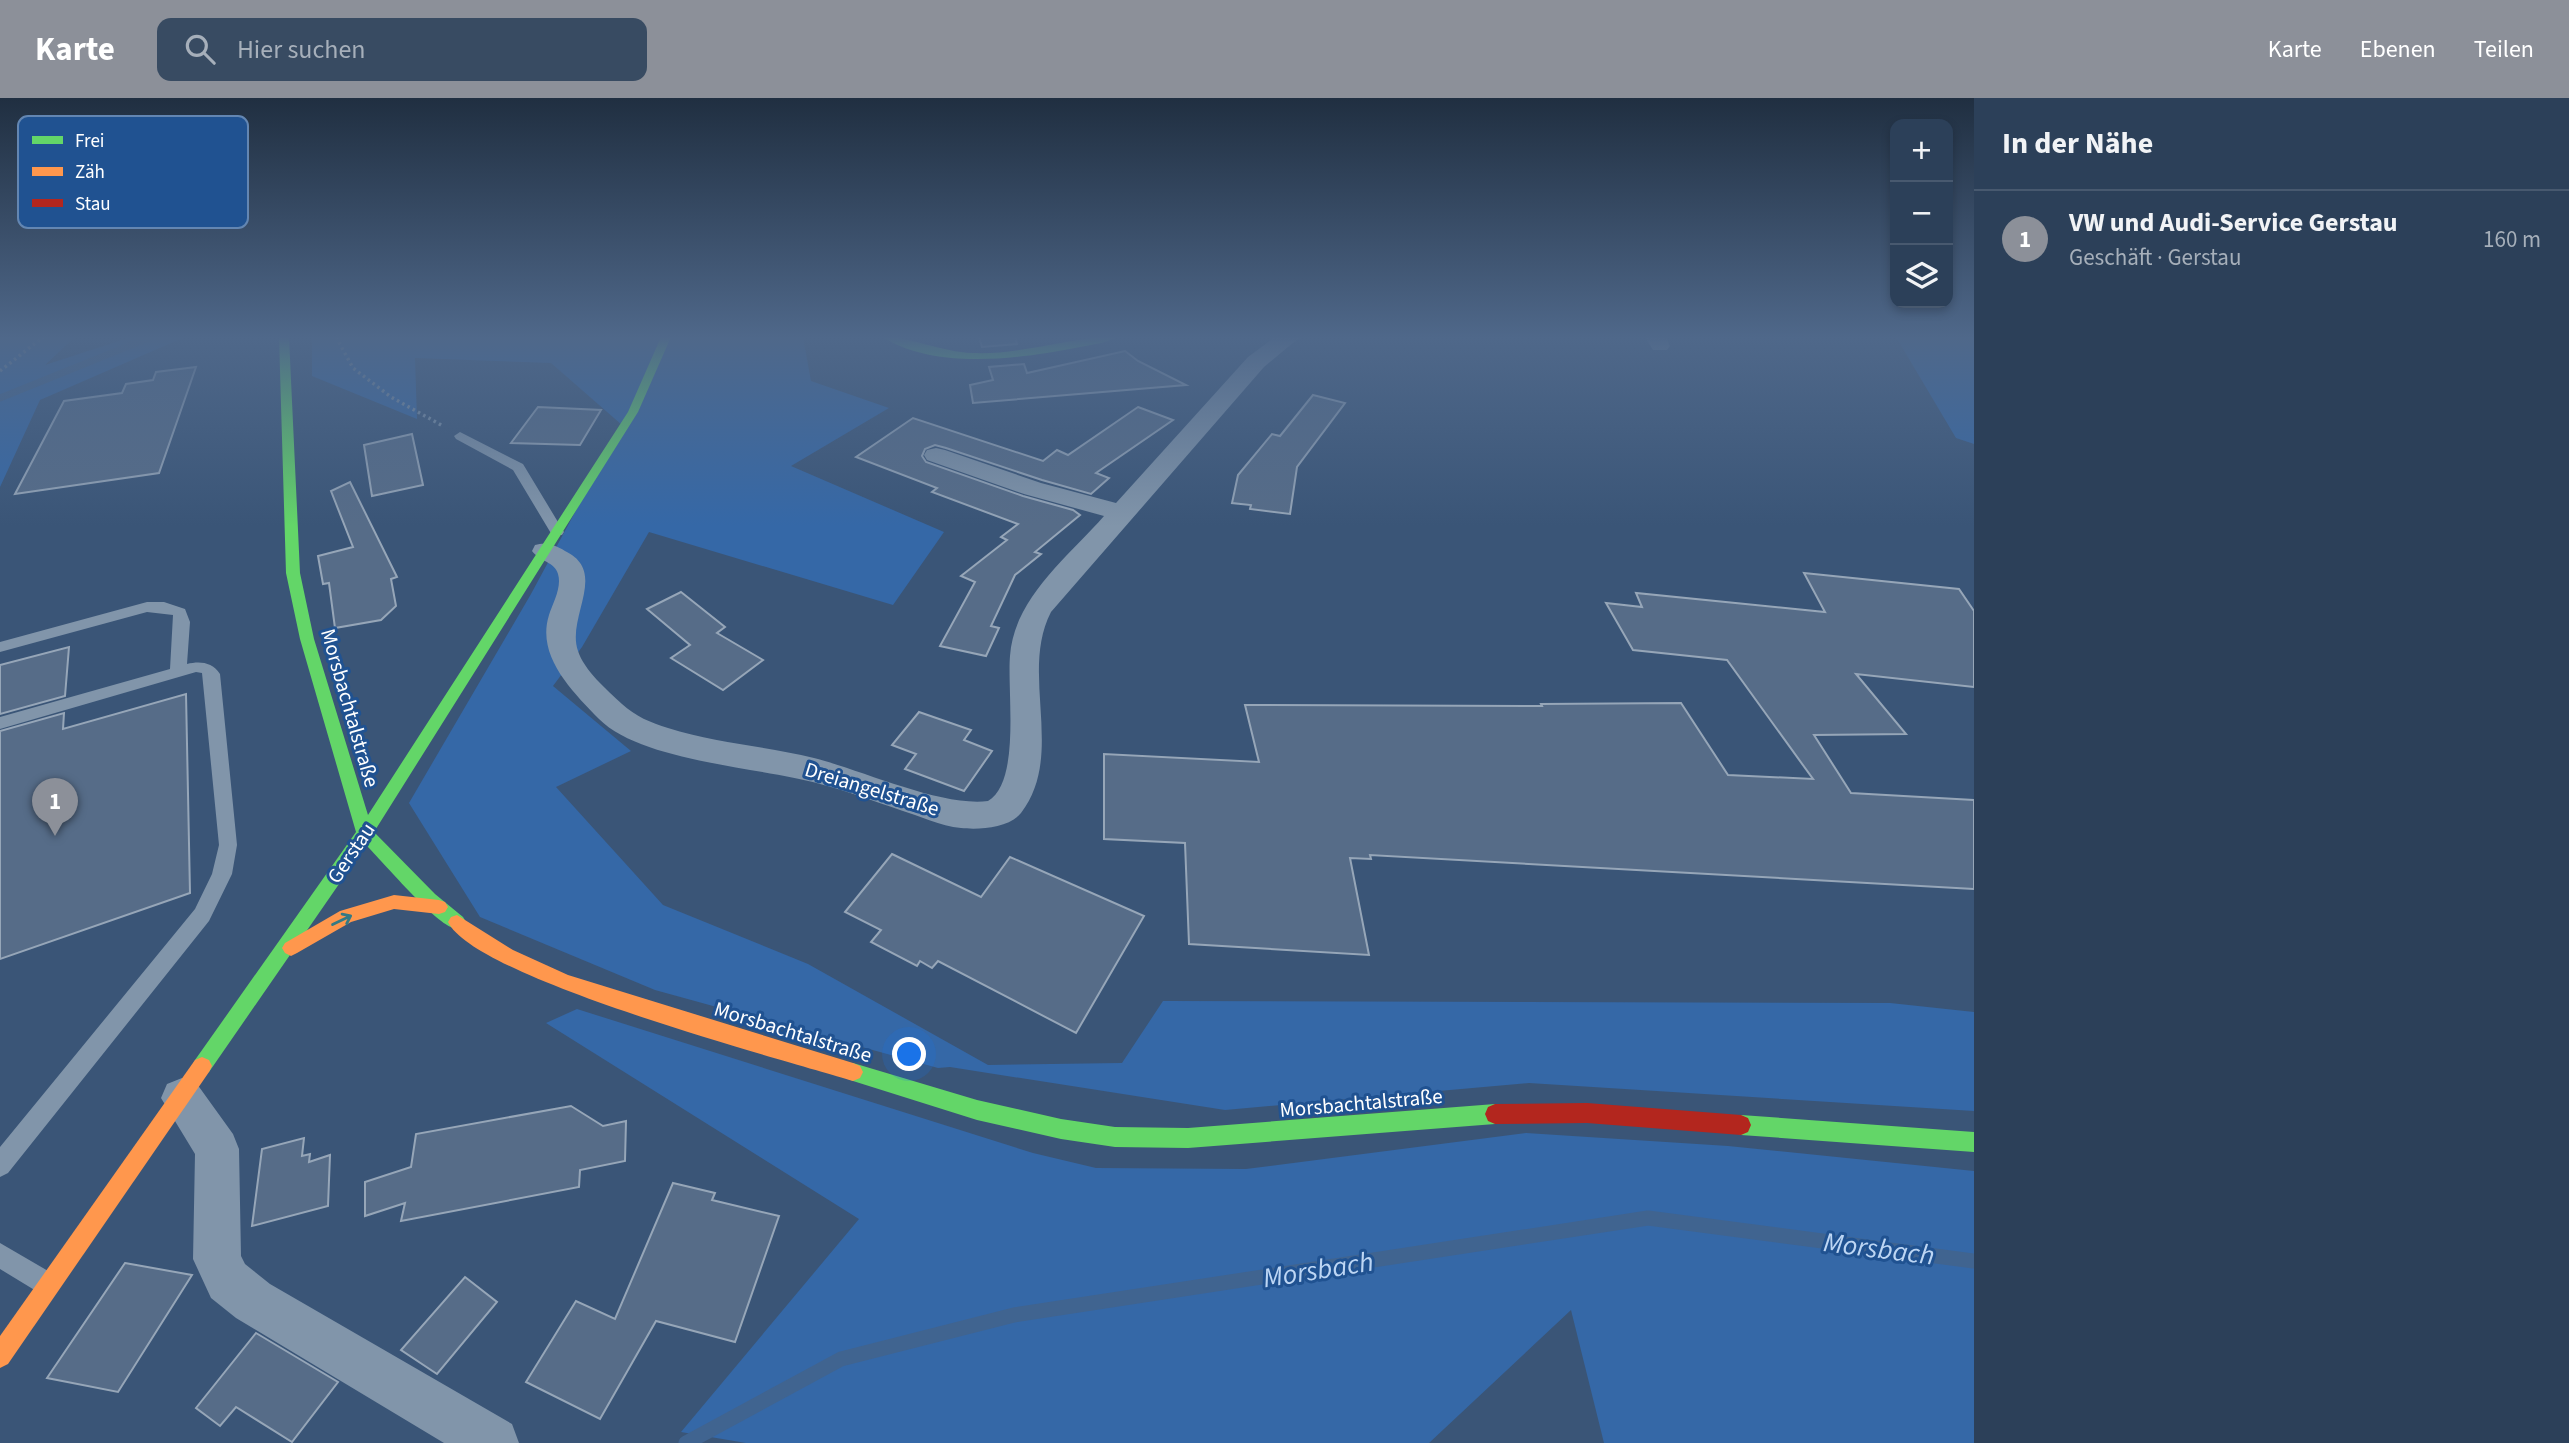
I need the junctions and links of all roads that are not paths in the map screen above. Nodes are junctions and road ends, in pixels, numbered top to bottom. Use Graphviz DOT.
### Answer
graph roads {
  1 [pos="286,400"];
  2 [pos="639,400"];
  3 [pos="1222,400"];
  4 [pos="460,436"];
  5 [pos="936,455"];
  6 [pos="1120,513"];
  7 [pos="551,542"];
  8 [pos="0,647"];
  9 [pos="178,672"];
  10 [pos="0,723"];
  11 [pos="365,833"];
  12 [pos="439,907"];
  13 [pos="282,953"];
  14 [pos="182,1098"];
  15 [pos="1974,1142"];
  16 [pos="0,1164"];
  17 [pos="0,1255"];
  18 [pos="49,1286"];
  19 [pos="0,1356"];
  20 [pos="493,1443"];
  1 -- 11 [label="main road, Morsbachtalstraße"];
  2 -- 7 [label="main road, Gerstau"];
  3 -- 6 [label="street, Dreiangelstraße"];
  4 -- 7 [label="lane"];
  5 -- 6 [label="street"];
  6 -- 7 [label="street, Dreiangelstraße"];
  7 -- 11 [label="main road, Gerstau"];
  8 -- 9 [label="lane"];
  9 -- 10 [label="lane"];
  9 -- 16 [label="lane"];
  11 -- 12 [label="main road, Morsbachtalstraße"];
  11 -- 13 [label="main road, Gerstau"];
  13 -- 12 [label="main road, one-way"];
  12 -- 15 [label="main road, Morsbachtalstraße"];
  13 -- 14 [label="main road, Gerstau"];
  14 -- 18 [label="main road, Gerstau"];
  14 -- 20 [label="street"];
  17 -- 18 [label="lane"];
  18 -- 19 [label="main road, Gerstau"];
}
